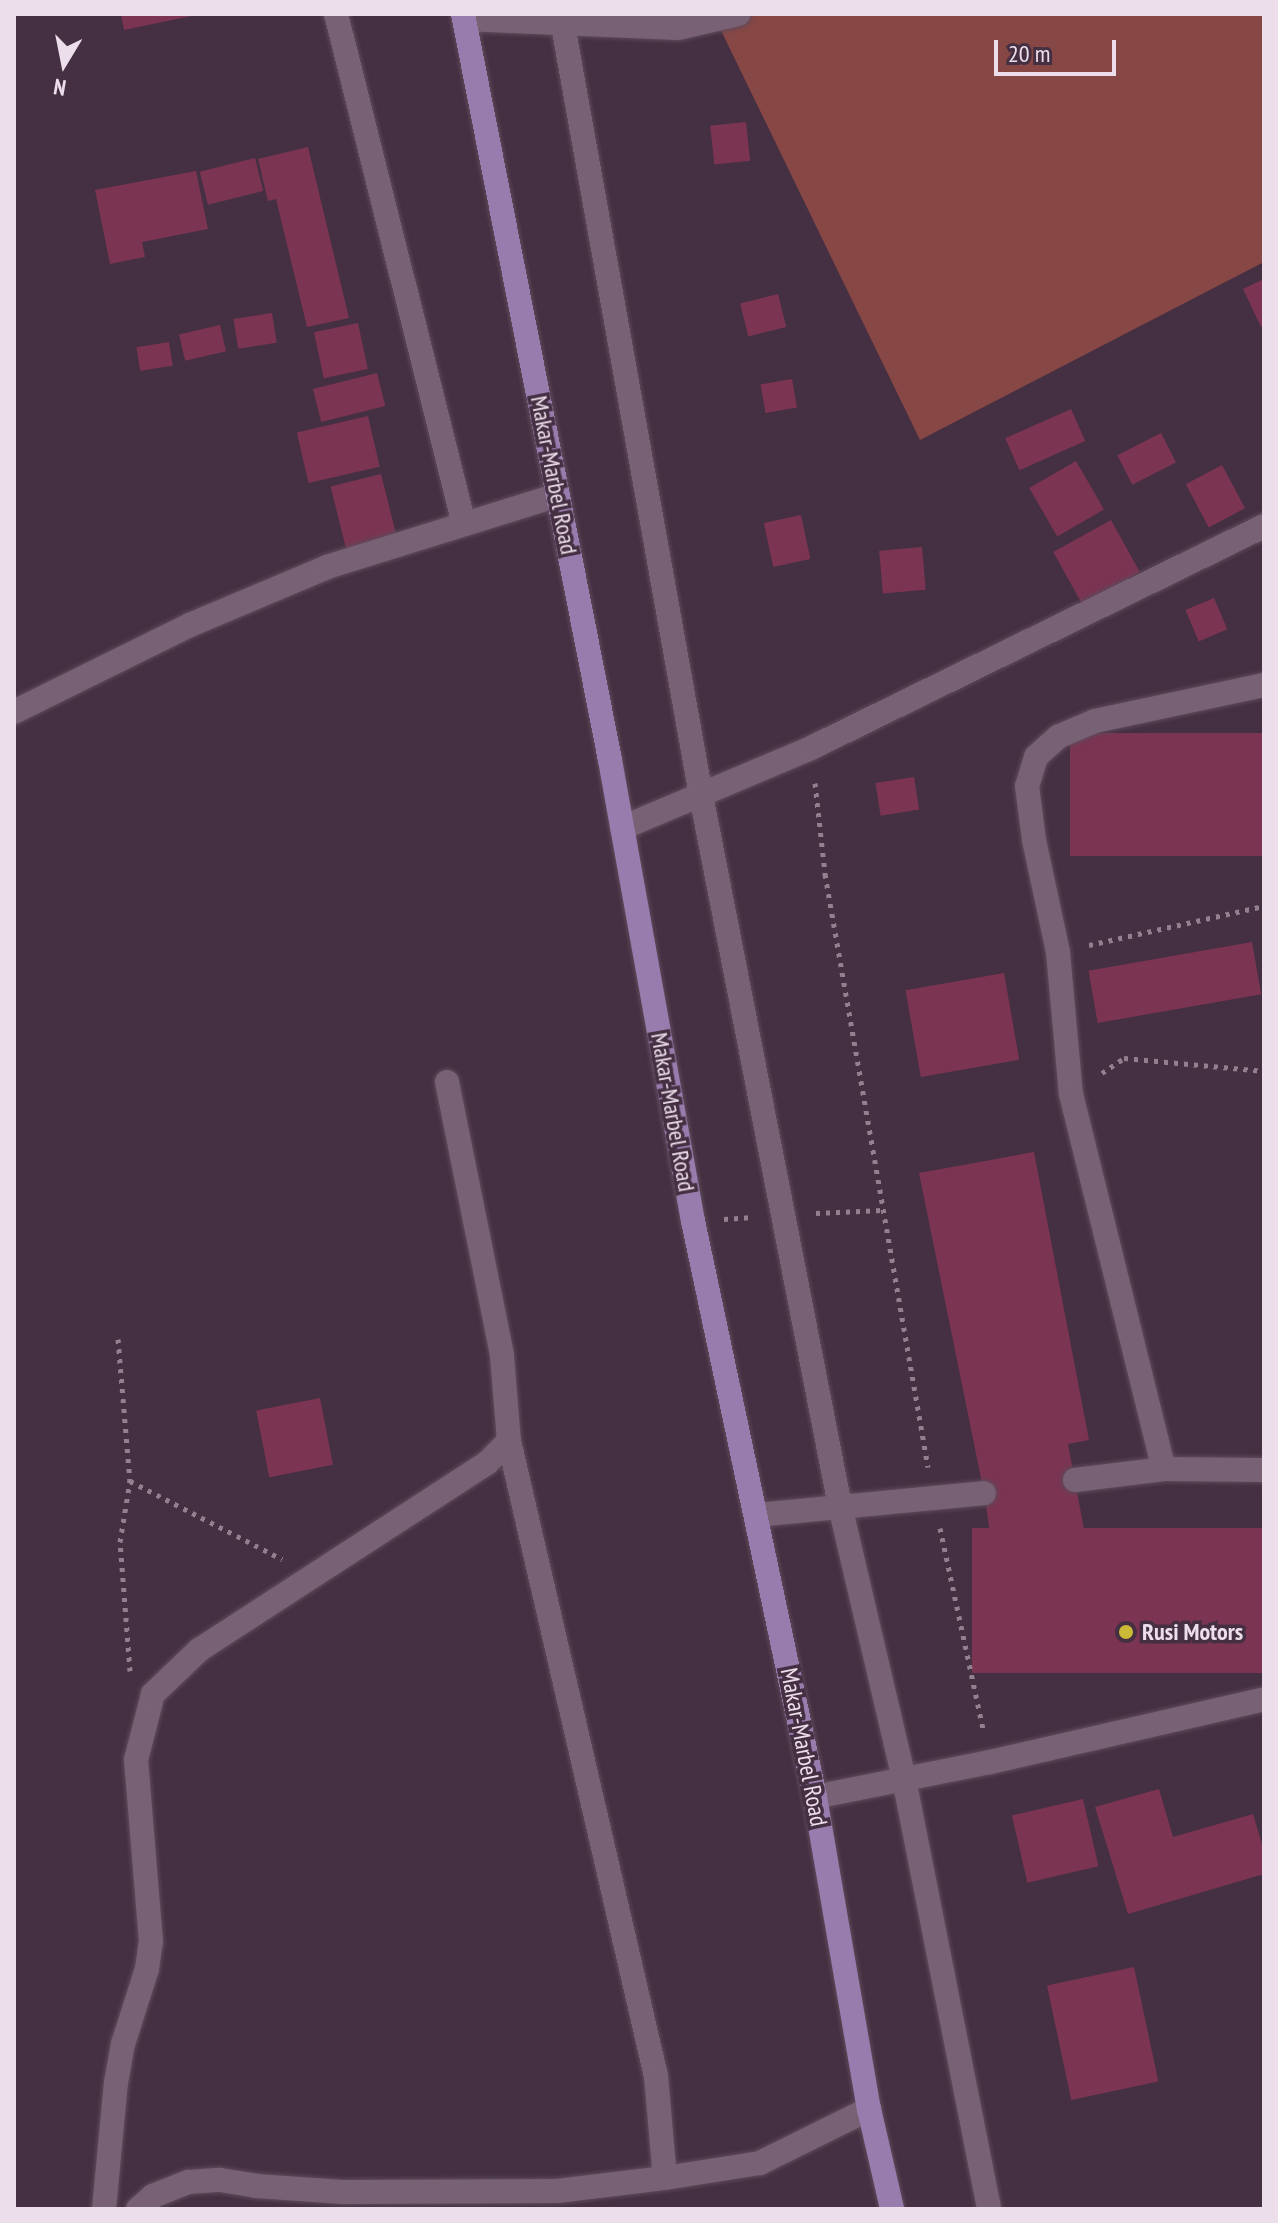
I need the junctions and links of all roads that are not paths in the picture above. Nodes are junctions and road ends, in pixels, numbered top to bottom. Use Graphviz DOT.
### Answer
graph roads {
  1 [pos="336,14"];
  2 [pos="738,14"];
  3 [pos="463,16"];
  4 [pos="561,18"];
  5 [pos="558,495"];
  6 [pos="464,524"];
  7 [pos="1264,526"];
  8 [pos="1264,685"];
  9 [pos="14,712"];
  10 [pos="701,795"];
  11 [pos="622,828"];
  12 [pos="447,1082"];
  13 [pos="509,1441"];
  14 [pos="1164,1469"];
  15 [pos="1264,1470"];
  16 [pos="1075,1480"];
  17 [pos="984,1493"];
  18 [pos="840,1506"];
  19 [pos="757,1515"];
  20 [pos="1264,1699"];
  21 [pos="904,1779"];
  22 [pos="815,1797"];
  23 [pos="869,2109"];
  24 [pos="665,2178"];
  25 [pos="557,2191"];
  26 [pos="104,2209"];
  27 [pos="138,2209"];
  28 [pos="520,2209"];
  29 [pos="892,2209"];
  30 [pos="989,2209"];
  1 -- 6 [label="street"];
  2 -- 4 [label="street"];
  3 -- 4 [label="street"];
  3 -- 5 [label="main road, Makar-Marbel Road"];
  4 -- 10 [label="street"];
  5 -- 6 [label="street"];
  5 -- 11 [label="main road, Makar-Marbel Road"];
  6 -- 9 [label="street"];
  7 -- 10 [label="street"];
  8 -- 14 [label="street"];
  10 -- 11 [label="street"];
  10 -- 18 [label="street"];
  11 -- 19 [label="main road, Makar-Marbel Road"];
  12 -- 13 [label="street"];
  13 -- 24 [label="street"];
  13 -- 26 [label="street"];
  14 -- 15 [label="street"];
  14 -- 16 [label="street"];
  17 -- 18 [label="street"];
  18 -- 19 [label="street"];
  18 -- 21 [label="street"];
  19 -- 22 [label="main road, Makar-Marbel Road"];
  20 -- 21 [label="street"];
  21 -- 22 [label="street"];
  21 -- 30 [label="street"];
  22 -- 23 [label="main road, Makar-Marbel Road"];
  23 -- 24 [label="street"];
  23 -- 29 [label="main road, Makar-Marbel Road"];
  24 -- 25 [label="street"];
  25 -- 27 [label="street"];
  25 -- 28 [label="street"];
}
